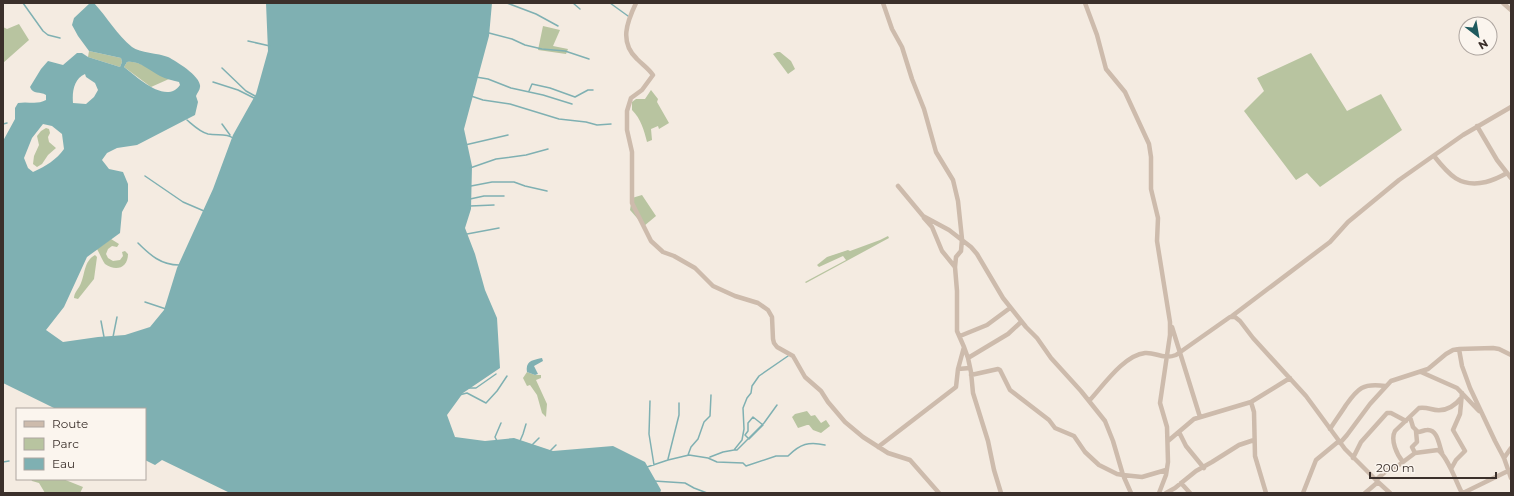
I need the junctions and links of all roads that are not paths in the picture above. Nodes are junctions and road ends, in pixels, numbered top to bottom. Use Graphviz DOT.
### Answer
graph roads {
  1 [pos="636,3"];
  2 [pos="883,3"];
  3 [pos="1085,3"];
  4 [pos="1503,3"];
  5 [pos="1511,10"];
  6 [pos="1511,107"];
  7 [pos="1477,126"];
  8 [pos="1434,156"];
  9 [pos="1507,173"];
  10 [pos="1511,178"];
  11 [pos="898,186"];
  12 [pos="923,216"];
  13 [pos="962,239"];
  14 [pos="955,267"];
  15 [pos="1010,308"];
  16 [pos="1232,316"];
  17 [pos="1021,322"];
  18 [pos="1170,322"];
  19 [pos="960,336"];
  20 [pos="964,347"];
  21 [pos="1459,349"];
  22 [pos="1180,352"];
  23 [pos="1511,356"];
  24 [pos="1167,357"];
  25 [pos="968,358"];
  26 [pos="970,368"];
  27 [pos="958,369"];
  28 [pos="1421,372"];
  29 [pos="971,375"];
  30 [pos="1290,378"];
  31 [pos="1385,386"];
  32 [pos="1462,395"];
  33 [pos="1089,400"];
  34 [pos="1251,402"];
  35 [pos="1200,417"];
  36 [pos="1410,417"];
  37 [pos="1485,419"];
  38 [pos="1406,422"];
  39 [pos="1330,429"];
  40 [pos="1416,431"];
  41 [pos="1179,432"];
  42 [pos="1254,440"];
  43 [pos="1168,441"];
  44 [pos="1339,442"];
  45 [pos="878,447"];
  46 [pos="1511,448"];
  47 [pos="1415,453"];
  48 [pos="1442,453"];
  49 [pos="1353,458"];
  50 [pos="1504,458"];
  51 [pos="1403,462"];
  52 [pos="1204,468"];
  53 [pos="1451,469"];
  54 [pos="1166,470"];
  55 [pos="1508,471"];
  56 [pos="1123,475"];
  57 [pos="1511,478"];
  58 [pos="1377,481"];
  59 [pos="1181,483"];
  60 [pos="939,493"];
  61 [pos="1002,493"];
  62 [pos="1131,493"];
  63 [pos="1159,493"];
  64 [pos="1166,493"];
  65 [pos="1190,493"];
  66 [pos="1266,493"];
  67 [pos="1303,493"];
  68 [pos="1366,493"];
  69 [pos="1390,493"];
  70 [pos="1462,493"];
  1 -- 45 [label="street"];
  2 -- 13 [label="street"];
  3 -- 18 [label="street"];
  4 -- 5 [label="street"];
  6 -- 7 [label="street"];
  7 -- 8 [label="street"];
  7 -- 9 [label="street"];
  8 -- 9 [label="street"];
  8 -- 16 [label="street"];
  9 -- 10 [label="street"];
  11 -- 12 [label="street"];
  12 -- 13 [label="street"];
  12 -- 14 [label="street"];
  13 -- 14 [label="street"];
  13 -- 15 [label="street"];
  14 -- 19 [label="street"];
  15 -- 17 [label="street"];
  15 -- 19 [label="street"];
  16 -- 22 [label="street"];
  16 -- 30 [label="street"];
  17 -- 25 [label="street"];
  17 -- 33 [label="street"];
  18 -- 22 [label="street"];
  18 -- 24 [label="street"];
  19 -- 20 [label="street"];
  20 -- 25 [label="street"];
  20 -- 27 [label="street"];
  21 -- 23 [label="street"];
  21 -- 28 [label="street"];
  21 -- 37 [label="street"];
  22 -- 24 [label="street"];
  22 -- 35 [label="street"];
  24 -- 33 [label="street"];
  24 -- 43 [label="street"];
  25 -- 26 [label="street"];
  26 -- 27 [label="street"];
  26 -- 29 [label="street"];
  27 -- 45 [label="street"];
  28 -- 31 [label="street"];
  28 -- 32 [label="street"];
  29 -- 56 [label="street"];
  29 -- 61 [label="street"];
  30 -- 34 [label="street"];
  30 -- 39 [label="street"];
  31 -- 39 [label="street"];
  31 -- 44 [label="street"];
  32 -- 36 [label="street"];
  32 -- 37 [label="street"];
  32 -- 53 [label="street"];
  33 -- 56 [label="street"];
  34 -- 35 [label="street"];
  34 -- 42 [label="street"];
  35 -- 41 [label="street"];
  36 -- 38 [label="street"];
  36 -- 40 [label="street"];
  37 -- 50 [label="street"];
  38 -- 49 [label="street"];
  38 -- 51 [label="street"];
  39 -- 44 [label="street"];
  40 -- 47 [label="street"];
  40 -- 48 [label="street"];
  41 -- 43 [label="street"];
  41 -- 52 [label="street"];
  42 -- 52 [label="street"];
  42 -- 66 [label="street"];
  43 -- 54 [label="street"];
  44 -- 49 [label="street"];
  44 -- 67 [label="street"];
  45 -- 60 [label="street"];
  46 -- 50 [label="street"];
  47 -- 48 [label="street"];
  47 -- 51 [label="street"];
  48 -- 53 [label="street"];
  49 -- 58 [label="street"];
  50 -- 55 [label="street"];
  51 -- 58 [label="street"];
  52 -- 59 [label="street"];
  53 -- 70 [label="street"];
  54 -- 56 [label="street"];
  54 -- 63 [label="street"];
  55 -- 57 [label="street"];
  55 -- 70 [label="street"];
  56 -- 62 [label="street"];
  58 -- 68 [label="street"];
  58 -- 69 [label="street"];
  59 -- 64 [label="street"];
  59 -- 65 [label="street"];
}
